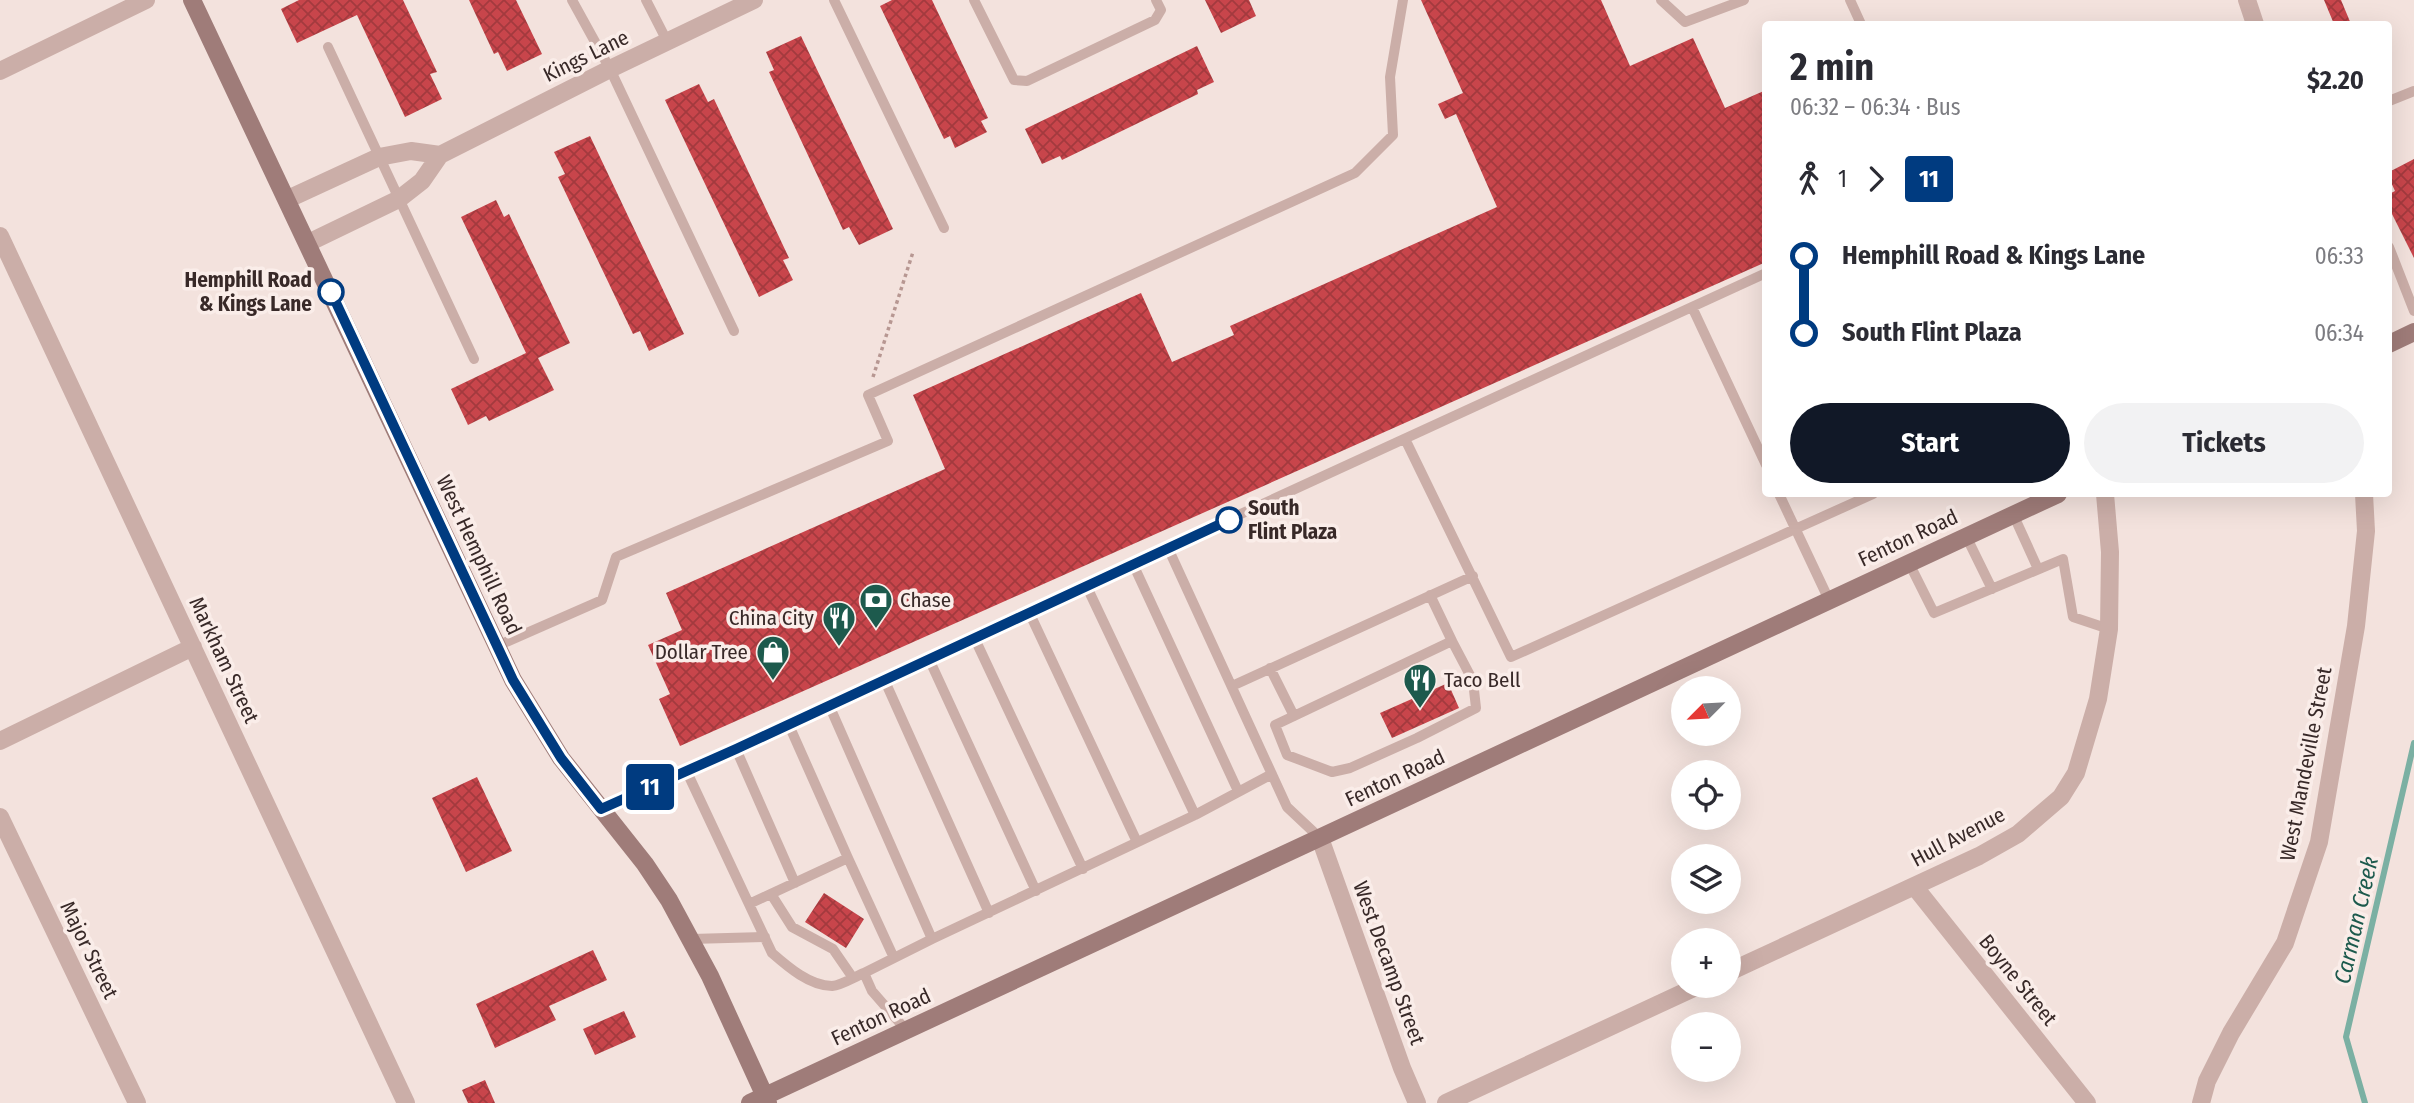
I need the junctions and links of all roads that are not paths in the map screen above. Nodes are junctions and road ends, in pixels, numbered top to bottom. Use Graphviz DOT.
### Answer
graph roads {
  1 [pos="146,0"];
  2 [pos="192,0"];
  3 [pos="572,0"];
  4 [pos="646,0"];
  5 [pos="754,0"];
  6 [pos="834,0"];
  7 [pos="974,0"];
  8 [pos="1156,0"];
  9 [pos="1403,0"];
  10 [pos="1661,0"];
  11 [pos="1744,0"];
  12 [pos="1850,0"];
  13 [pos="2247,0"];
  14 [pos="122,5"];
  15 [pos="1860,21"];
  16 [pos="2254,21"];
  17 [pos="667,41"];
  18 [pos="328,47"];
  19 [pos="610,69"];
  20 [pos="0,71"];
  21 [pos="2414,91"];
  22 [pos="2392,100"];
  23 [pos="440,155"];
  24 [pos="379,157"];
  25 [pos="288,199"];
  26 [pos="399,199"];
  27 [pos="944,228"];
  28 [pos="0,236"];
  29 [pos="308,243"];
  30 [pos="2392,255"];
  31 [pos="1762,275"];
  32 [pos="1692,307"];
  33 [pos="2414,311"];
  34 [pos="734,331"];
  35 [pos="2414,332"];
  36 [pos="2392,343"];
  37 [pos="474,359"];
  38 [pos="1405,439"];
  39 [pos="1762,456"];
  40 [pos="1780,497"];
  41 [pos="1866,497"];
  42 [pos="2051,497"];
  43 [pos="2105,497"];
  44 [pos="2364,497"];
  45 [pos="2014,514"];
  46 [pos="1795,529"];
  47 [pos="1966,536"];
  48 [pos="1168,548"];
  49 [pos="1909,563"];
  50 [pos="1133,564"];
  51 [pos="2038,569"];
  52 [pos="1473,576"];
  53 [pos="1086,585"];
  54 [pos="1992,589"];
  55 [pos="1430,595"];
  56 [pos="1829,600"];
  57 [pos="1029,612"];
  58 [pos="2109,629"];
  59 [pos="974,638"];
  60 [pos="1452,641"];
  61 [pos="497,646"];
  62 [pos="193,647"];
  63 [pos="929,659"];
  64 [pos="1270,668"];
  65 [pos="884,679"];
  66 [pos="1232,687"];
  67 [pos="829,705"];
  68 [pos="1294,716"];
  69 [pos="788,723"];
  70 [pos="0,741"];
  71 [pos="736,749"];
  72 [pos="687,770"];
  73 [pos="1272,774"];
  74 [pos="1238,791"];
  75 [pos="601,809"];
  76 [pos="1195,815"];
  77 [pos="0,817"];
  78 [pos="1320,838"];
  79 [pos="1137,842"];
  80 [pos="848,858"];
  81 [pos="1083,869"];
  82 [pos="795,883"];
  83 [pos="1914,886"];
  84 [pos="1036,891"];
  85 [pos="771,894"];
  86 [pos="749,904"];
  87 [pos="989,912"];
  88 [pos="765,937"];
  89 [pos="691,939"];
  90 [pos="932,939"];
  91 [pos="894,958"];
  92 [pos="1741,966"];
  93 [pos="859,976"];
  94 [pos="1672,998"];
  95 [pos="906,1030"];
  96 [pos="761,1101"];
  97 [pos="138,1103"];
  98 [pos="406,1103"];
  99 [pos="1417,1103"];
  100 [pos="1446,1103"];
  101 [pos="2087,1103"];
  102 [pos="2201,1103"];
  1 -- 14 [label="street"];
  2 -- 25 [label="street, West Hemphill Road"];
  3 -- 19 [label="lane"];
  4 -- 17 [label="lane"];
  5 -- 17 [label="street, Kings Lane"];
  6 -- 27 [label="lane"];
  7 -- 8 [label="lane"];
  9 -- 61 [label="lane"];
  10 -- 11 [label="lane"];
  12 -- 15 [label="lane"];
  13 -- 16 [label="street"];
  14 -- 20 [label="street"];
  17 -- 19 [label="street, Kings Lane"];
  18 -- 24 [label="lane"];
  19 -- 23 [label="street, Kings Lane"];
  19 -- 34 [label="lane"];
  21 -- 22 [label="lane"];
  23 -- 24 [label="street"];
  23 -- 26 [label="street, Kings Lane"];
  24 -- 25 [label="street"];
  24 -- 26 [label="lane"];
  25 -- 29 [label="street, West Hemphill Road"];
  26 -- 29 [label="street, Kings Lane"];
  26 -- 37 [label="lane"];
  28 -- 62 [label="street, Markham Street"];
  29 -- 61 [label="street, West Hemphill Road"];
  30 -- 33 [label="lane"];
  31 -- 32 [label="lane"];
  32 -- 38 [label="lane"];
  32 -- 39 [label="lane"];
  35 -- 36 [label="street"];
  38 -- 48 [label="lane"];
  38 -- 52 [label="lane"];
  40 -- 46 [label="lane"];
  41 -- 46 [label="lane"];
  42 -- 45 [label="street, Fenton Road"];
  43 -- 58 [label="street, Hull Avenue"];
  44 -- 102 [label="street, West Mandeville Street"];
  45 -- 47 [label="street, Fenton Road"];
  45 -- 51 [label="lane"];
  46 -- 52 [label="lane"];
  46 -- 56 [label="lane"];
  47 -- 49 [label="street, Fenton Road"];
  47 -- 54 [label="lane"];
  48 -- 50 [label="lane"];
  48 -- 66 [label="lane"];
  49 -- 54 [label="lane"];
  49 -- 56 [label="street, Fenton Road"];
  50 -- 53 [label="lane"];
  50 -- 74 [label="lane"];
  51 -- 54 [label="lane"];
  51 -- 58 [label="lane"];
  52 -- 55 [label="lane"];
  53 -- 57 [label="lane"];
  53 -- 76 [label="lane"];
  55 -- 60 [label="lane"];
  55 -- 64 [label="lane"];
  56 -- 78 [label="street, Fenton Road"];
  57 -- 59 [label="lane"];
  57 -- 79 [label="lane"];
  58 -- 83 [label="street, Hull Avenue"];
  59 -- 63 [label="lane"];
  59 -- 81 [label="lane"];
  60 -- 68 [label="lane"];
  60 -- 68 [label="lane"];
  61 -- 75 [label="street, West Hemphill Road"];
  62 -- 70 [label="street"];
  62 -- 98 [label="street, Markham Street"];
  63 -- 65 [label="lane"];
  63 -- 84 [label="lane"];
  64 -- 66 [label="lane"];
  64 -- 68 [label="lane"];
  65 -- 67 [label="lane"];
  65 -- 87 [label="lane"];
  66 -- 73 [label="lane"];
  67 -- 69 [label="lane"];
  67 -- 90 [label="lane"];
  69 -- 71 [label="lane"];
  69 -- 80 [label="lane"];
  71 -- 72 [label="lane"];
  71 -- 82 [label="lane"];
  72 -- 75 [label="lane"];
  72 -- 86 [label="lane"];
  73 -- 74 [label="lane"];
  73 -- 78 [label="lane"];
  74 -- 76 [label="lane"];
  75 -- 89 [label="street, West Hemphill Road"];
  76 -- 79 [label="lane"];
  77 -- 97 [label="street, Major Street"];
  78 -- 95 [label="street, Fenton Road"];
  78 -- 99 [label="street, West Decamp Street"];
  79 -- 81 [label="lane"];
  80 -- 82 [label="lane"];
  80 -- 91 [label="lane"];
  81 -- 84 [label="lane"];
  82 -- 85 [label="lane"];
  83 -- 92 [label="street, Hull Avenue"];
  83 -- 101 [label="street, Boyne Street"];
  84 -- 87 [label="lane"];
  85 -- 86 [label="lane"];
  85 -- 93 [label="lane"];
  86 -- 88 [label="lane"];
  87 -- 90 [label="lane"];
  88 -- 89 [label="lane"];
  88 -- 93 [label="lane"];
  89 -- 96 [label="street, West Hemphill Road"];
  90 -- 91 [label="lane"];
  91 -- 93 [label="lane"];
  93 -- 95 [label="lane"];
  94 -- 100 [label="street"];
  95 -- 96 [label="street, Fenton Road"];
}
